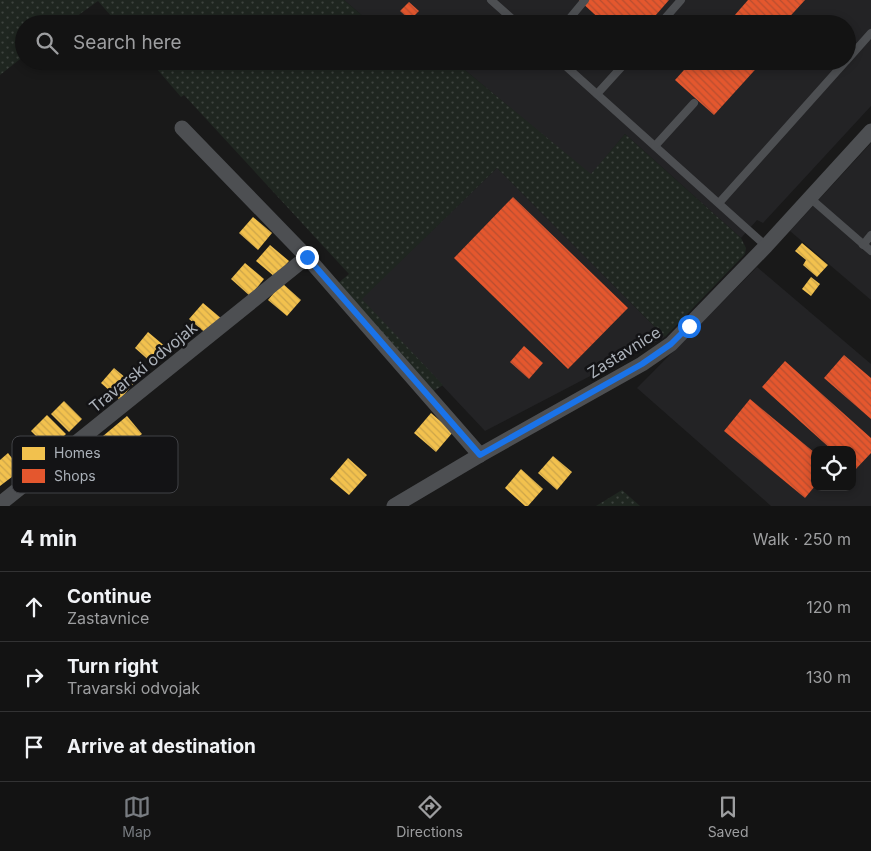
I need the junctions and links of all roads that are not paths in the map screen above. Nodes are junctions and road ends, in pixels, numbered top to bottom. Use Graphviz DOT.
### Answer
graph roads {
  1 [pos="491,0"];
  2 [pos="585,0"];
  3 [pos="681,0"];
  4 [pos="508,15"];
  5 [pos="572,15"];
  6 [pos="668,15"];
  7 [pos="871,33"];
  8 [pos="856,50"];
  9 [pos="570,70"];
  10 [pos="618,70"];
  11 [pos="839,70"];
  12 [pos="597,94"];
  13 [pos="694,103"];
  14 [pos="182,128"];
  15 [pos="871,131"];
  16 [pos="655,146"];
  17 [pos="810,198"];
  18 [pos="719,203"];
  19 [pos="871,235"];
  20 [pos="864,244"];
  21 [pos="766,246"];
  22 [pos="871,251"];
  23 [pos="307,257"];
  24 [pos="85,436"];
  25 [pos="480,455"];
  26 [pos="14,493"];
  27 [pos="0,504"];
  28 [pos="394,506"];
  1 -- 4 [label="lane"];
  2 -- 5 [label="lane"];
  3 -- 6 [label="lane"];
  7 -- 8 [label="lane"];
  9 -- 12 [label="lane"];
  10 -- 12 [label="lane"];
  11 -- 18 [label="lane"];
  12 -- 16 [label="lane"];
  13 -- 16 [label="lane"];
  14 -- 23 [label="street"];
  15 -- 17 [label="street, Zastavnice"];
  16 -- 18 [label="lane"];
  17 -- 20 [label="lane"];
  17 -- 21 [label="street, Zastavnice"];
  18 -- 21 [label="lane"];
  19 -- 20 [label="lane"];
  20 -- 22 [label="lane"];
  21 -- 25 [label="street, Zastavnice"];
  23 -- 24 [label="street, Travarski odvojak"];
  23 -- 25 [label="street"];
  25 -- 28 [label="street, Zastavnice"];
  26 -- 27 [label="street, Travarski odvojak"];
}
